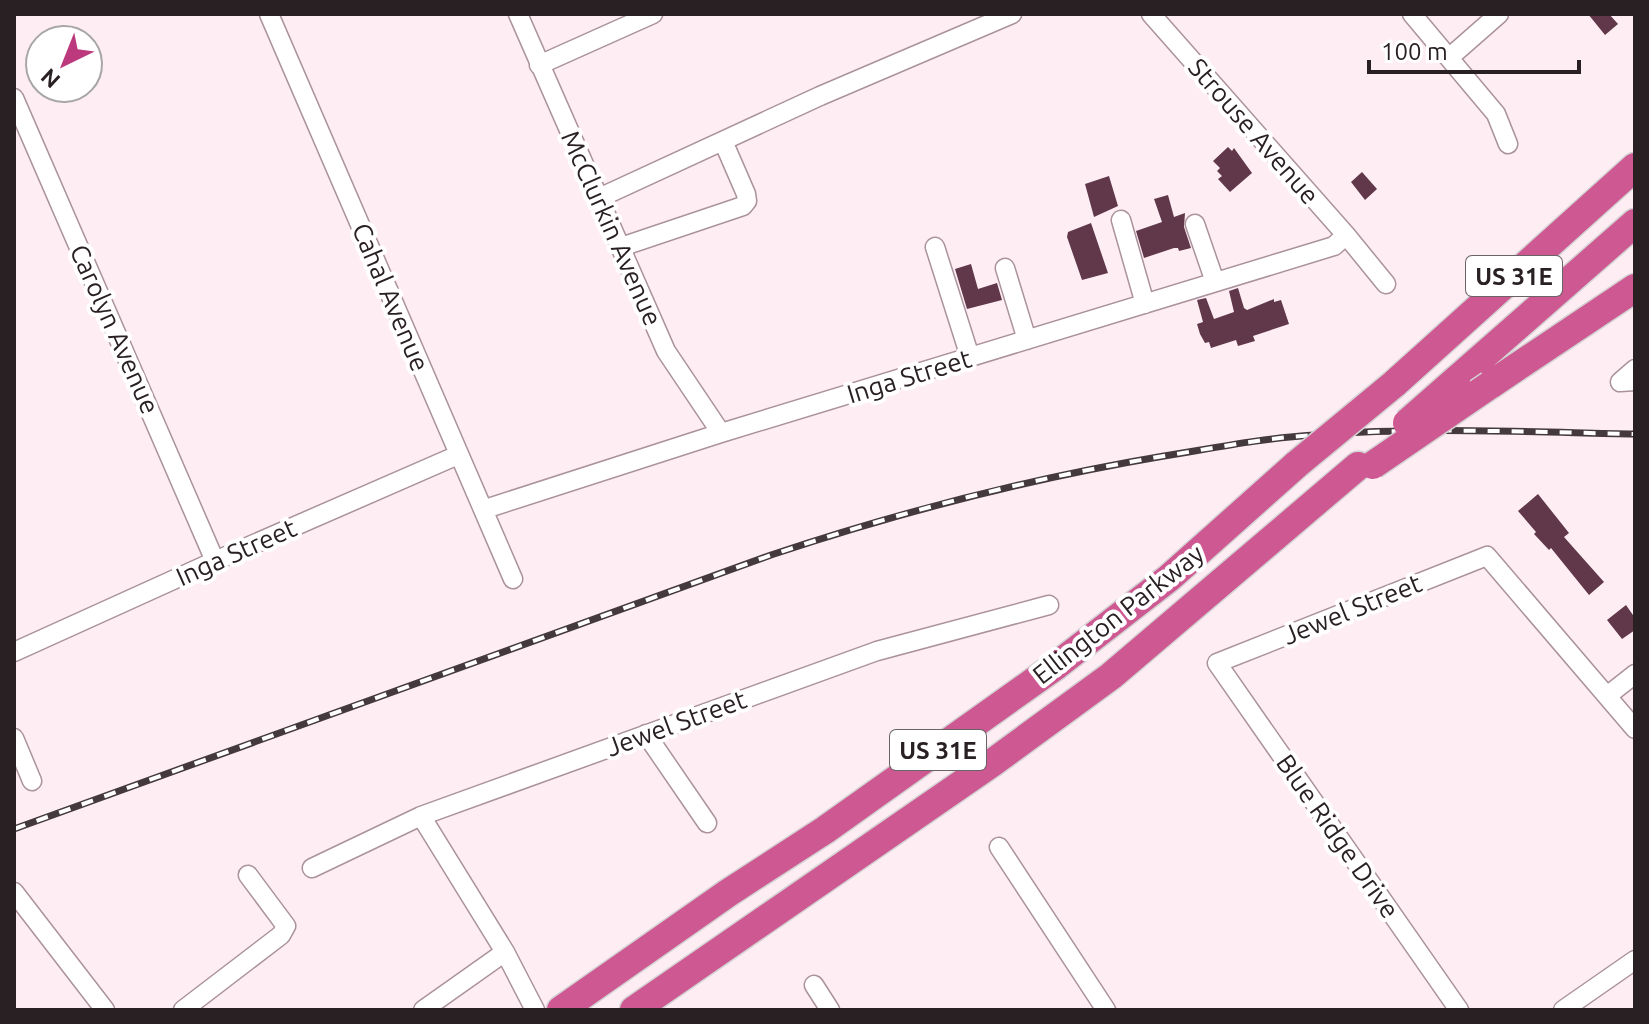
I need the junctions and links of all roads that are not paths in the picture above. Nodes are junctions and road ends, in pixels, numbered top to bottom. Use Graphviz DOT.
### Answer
graph roads {
  1 [pos="269,14"];
  2 [pos="518,14"];
  3 [pos="653,14"];
  4 [pos="1012,14"];
  5 [pos="1151,14"];
  6 [pos="1412,14"];
  7 [pos="1499,14"];
  8 [pos="1450,57"];
  9 [pos="539,65"];
  10 [pos="14,98"];
  11 [pos="723,141"];
  12 [pos="1508,144"];
  13 [pos="1635,167"];
  14 [pos="599,198"];
  15 [pos="1121,220"];
  16 [pos="1635,223"];
  17 [pos="1195,224"];
  18 [pos="1340,240"];
  19 [pos="621,247"];
  20 [pos="935,247"];
  21 [pos="1005,268"];
  22 [pos="1215,282"];
  23 [pos="1386,284"];
  24 [pos="1635,288"];
  25 [pos="1145,304"];
  26 [pos="1027,340"];
  27 [pos="970,357"];
  28 [pos="1635,369"];
  29 [pos="1635,381"];
  30 [pos="721,433"];
  31 [pos="458,455"];
  32 [pos="1366,466"];
  33 [pos="485,509"];
  34 [pos="215,561"];
  35 [pos="513,579"];
  36 [pos="1049,605"];
  37 [pos="14,652"];
  38 [pos="1217,663"];
  39 [pos="1635,674"];
  40 [pos="1607,696"];
  41 [pos="1635,729"];
  42 [pos="646,734"];
  43 [pos="14,738"];
  44 [pos="32,781"];
  45 [pos="421,816"];
  46 [pos="707,823"];
  47 [pos="999,847"];
  48 [pos="312,868"];
  49 [pos="248,875"];
  50 [pos="14,892"];
  51 [pos="505,952"];
  52 [pos="1635,960"];
  53 [pos="814,985"];
  54 [pos="533,1006"];
  55 [pos="105,1010"];
  56 [pos="183,1010"];
  57 [pos="423,1010"];
  58 [pos="561,1010"];
  59 [pos="634,1010"];
  60 [pos="830,1010"];
  61 [pos="1106,1010"];
  62 [pos="1459,1010"];
  63 [pos="1563,1010"];
  1 -- 31 [label="street, Cahal Avenue"];
  2 -- 9 [label="street, McClurkin Avenue"];
  3 -- 9 [label="street"];
  4 -- 11 [label="street"];
  5 -- 18 [label="street, Strouse Avenue"];
  6 -- 8 [label="street"];
  7 -- 8 [label="street"];
  8 -- 12 [label="street"];
  9 -- 14 [label="street, McClurkin Avenue"];
  10 -- 34 [label="street, Carolyn Avenue"];
  11 -- 14 [label="street"];
  11 -- 19 [label="street"];
  13 -- 58 [label="highway, Ellington Parkway / US 31E, bridge"];
  14 -- 19 [label="street, McClurkin Avenue"];
  15 -- 25 [label="street"];
  16 -- 32 [label="highway, US 31E, bridge"];
  17 -- 22 [label="street"];
  18 -- 22 [label="street, Inga Street"];
  18 -- 23 [label="street, Strouse Avenue"];
  19 -- 30 [label="street, McClurkin Avenue"];
  20 -- 27 [label="street"];
  21 -- 26 [label="street"];
  22 -- 25 [label="street, Inga Street"];
  24 -- 32 [label="highway, bridge"];
  25 -- 26 [label="street, Inga Street"];
  26 -- 27 [label="street, Inga Street"];
  27 -- 30 [label="street, Inga Street"];
  28 -- 29 [label="street"];
  30 -- 33 [label="street, Inga Street"];
  31 -- 33 [label="street, Cahal Avenue"];
  31 -- 34 [label="street, Inga Street"];
  32 -- 59 [label="highway, Ellington Parkway / US 31E"];
  33 -- 35 [label="street, Cahal Avenue"];
  34 -- 37 [label="street, Inga Street"];
  36 -- 42 [label="street, Jewel Street"];
  38 -- 40 [label="street, Jewel Street"];
  38 -- 62 [label="street, Blue Ridge Drive"];
  39 -- 40 [label="street"];
  40 -- 41 [label="street"];
  42 -- 45 [label="street, Jewel Street"];
  42 -- 46 [label="street"];
  43 -- 44 [label="street"];
  45 -- 48 [label="street, Jewel Street"];
  45 -- 51 [label="street"];
  47 -- 61 [label="street"];
  49 -- 56 [label="street"];
  50 -- 55 [label="street"];
  51 -- 54 [label="street"];
  51 -- 57 [label="street"];
  52 -- 63 [label="street"];
  53 -- 60 [label="street"];
}
